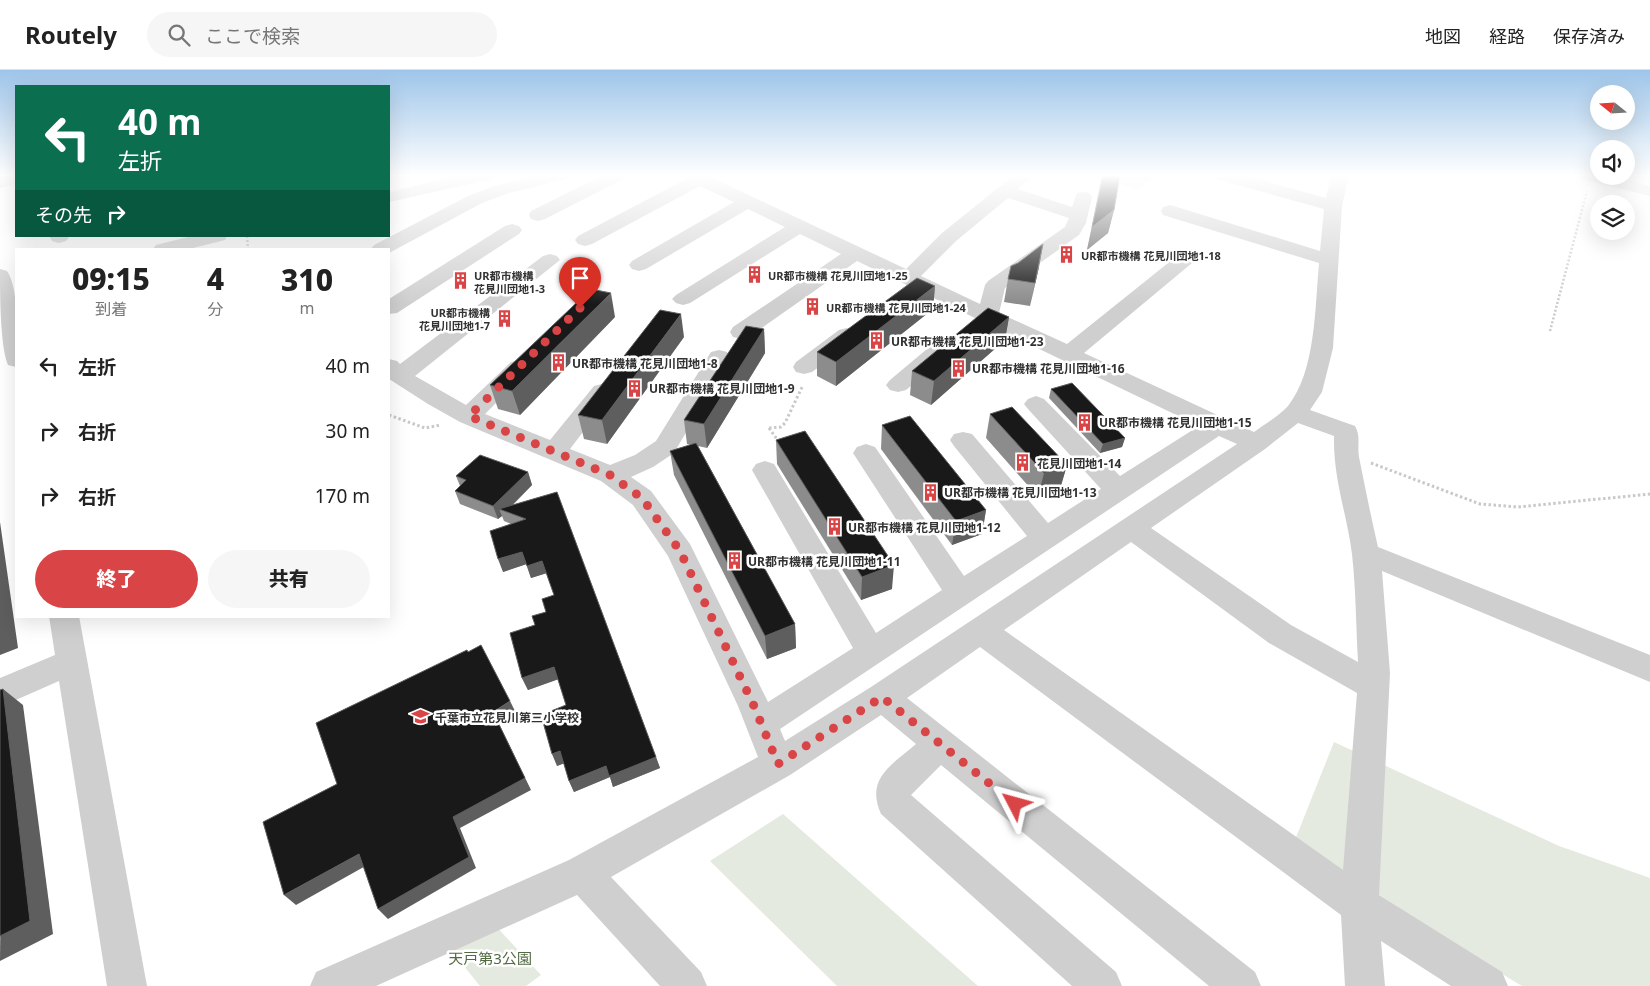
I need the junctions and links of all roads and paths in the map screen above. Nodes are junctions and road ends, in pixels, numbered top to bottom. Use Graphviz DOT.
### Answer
graph roads {
  1 [pos="440,218"];
  2 [pos="624,218"];
  3 [pos="720,218"];
  4 [pos="781,218"];
  5 [pos="963,218"];
  6 [pos="972,218"];
  7 [pos="1078,218"];
  8 [pos="1189,218"];
  9 [pos="1332,218"];
  10 [pos="1579,218"];
  11 [pos="799,226"];
  12 [pos="512,230"];
  13 [pos="214,237"];
  14 [pos="585,240"];
  15 [pos="167,248"];
  16 [pos="383,248"];
  17 [pos="856,253"];
  18 [pos="550,260"];
  19 [pos="1186,260"];
  20 [pos="1329,260"];
  21 [pos="639,265"];
  22 [pos="904,281"];
  23 [pos="5,282"];
  24 [pos="683,299"];
  25 [pos="390,307"];
  26 [pos="864,322"];
  27 [pos="974,323"];
  28 [pos="1550,331"];
  29 [pos="741,332"];
  30 [pos="15,353"];
  31 [pos="1069,354"];
  32 [pos="531,355"];
  33 [pos="719,357"];
  34 [pos="394,371"];
  35 [pos="615,373"];
  36 [pos="805,373"];
  37 [pos="898,385"];
  38 [pos="1036,404"];
  39 [pos="1295,412"];
  40 [pos="390,414"];
  41 [pos="456,420"];
  42 [pos="1218,425"];
  43 [pos="963,440"];
  44 [pos="1256,443"];
  45 [pos="781,445"];
  46 [pos="555,451"];
  47 [pos="866,453"];
  48 [pos="1346,453"];
  49 [pos="765,470"];
  50 [pos="610,475"];
  51 [pos="1118,490"];
  52 [pos="1650,494"];
  53 [pos="1131,528"];
  54 [pos="1045,538"];
  55 [pos="1366,553"];
  56 [pos="960,594"];
  57 [pos="64,618"];
  58 [pos="980,630"];
  59 [pos="871,652"];
  60 [pos="73,661"];
  61 [pos="1650,669"];
  62 [pos="1373,686"];
  63 [pos="0,694"];
  64 [pos="882,697"];
  65 [pos="761,724"];
  66 [pos="940,744"];
  67 [pos="778,764"];
  68 [pos="582,873"];
  69 [pos="1359,905"];
  70 [pos="127,986"];
  71 [pos="330,986"];
  72 [pos="687,986"];
  73 [pos="1102,986"];
  74 [pos="1241,986"];
  75 [pos="1365,986"];
  76 [pos="1488,986"];
  1 -- 16 [label="street"];
  2 -- 14 [label="street"];
  3 -- 21 [label="street"];
  4 -- 11 [label="street"];
  5 -- 22 [label="street"];
  6 -- 22 [label="street"];
  7 -- 27 [label="street"];
  8 -- 20 [label="street"];
  9 -- 20 [label="street"];
  10 -- 28 [label="path"];
  11 -- 17 [label="street"];
  11 -- 24 [label="street"];
  12 -- 25 [label="street"];
  13 -- 15 [label="street"];
  17 -- 22 [label="street"];
  17 -- 29 [label="street"];
  18 -- 34 [label="street"];
  19 -- 31 [label="street"];
  20 -- 39 [label="street"];
  22 -- 27 [label="street"];
  23 -- 30 [label="street"];
  26 -- 36 [label="street"];
  27 -- 31 [label="street"];
  27 -- 37 [label="street"];
  31 -- 42 [label="street"];
  32 -- 41 [label="street"];
  33 -- 50 [label="street"];
  34 -- 41 [label="street"];
  35 -- 46 [label="street"];
  36 -- 45 [label="path"];
  38 -- 51 [label="street"];
  39 -- 44 [label="street"];
  39 -- 48 [label="street"];
  40 -- 41 [label="path"];
  41 -- 46 [label="street"];
  42 -- 44 [label="street"];
  42 -- 51 [label="street"];
  43 -- 54 [label="street"];
  44 -- 53 [label="street"];
  46 -- 50 [label="street"];
  47 -- 56 [label="street"];
  48 -- 52 [label="path"];
  48 -- 55 [label="street"];
  49 -- 59 [label="street"];
  50 -- 65 [label="street"];
  51 -- 54 [label="street"];
  53 -- 58 [label="street"];
  53 -- 62 [label="street"];
  54 -- 56 [label="street"];
  55 -- 61 [label="street"];
  55 -- 62 [label="street"];
  56 -- 59 [label="street"];
  57 -- 60 [label="street"];
  58 -- 64 [label="street"];
  58 -- 69 [label="street"];
  59 -- 65 [label="street"];
  60 -- 63 [label="street"];
  60 -- 70 [label="street"];
  62 -- 69 [label="street"];
  64 -- 66 [label="street"];
  64 -- 67 [label="street"];
  65 -- 67 [label="street"];
  66 -- 73 [label="street"];
  66 -- 74 [label="street"];
  67 -- 68 [label="street"];
  68 -- 71 [label="street"];
  68 -- 72 [label="street"];
  69 -- 75 [label="street"];
  69 -- 76 [label="street"];
}
